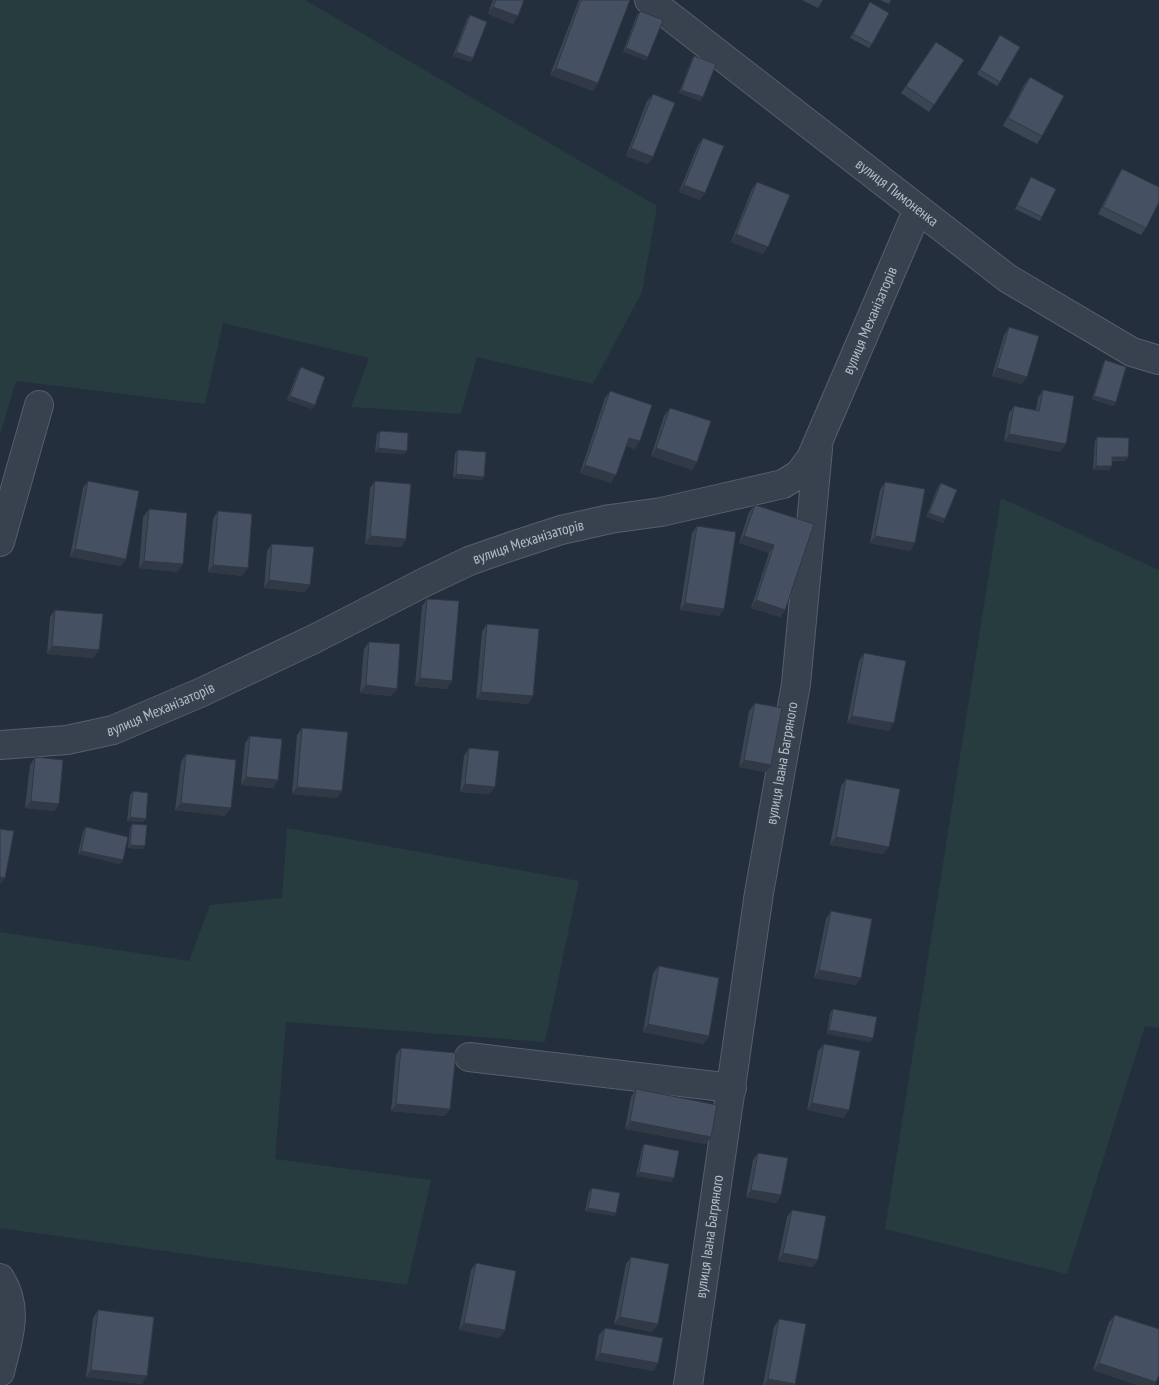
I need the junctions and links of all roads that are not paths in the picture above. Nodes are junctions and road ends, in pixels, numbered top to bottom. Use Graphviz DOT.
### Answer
graph roads {
  1 [pos="649,0"];
  2 [pos="918,209"];
  3 [pos="1159,360"];
  4 [pos="38,405"];
  5 [pos="820,437"];
  6 [pos="757,492"];
  7 [pos="811,511"];
  8 [pos="0,542"];
  9 [pos="0,745"];
  10 [pos="469,1057"];
  11 [pos="732,1088"];
  12 [pos="0,1278"];
  13 [pos="0,1372"];
  14 [pos="688,1385"];
  1 -- 2 [label="street, вулиця Пимоненка"];
  2 -- 3 [label="street, вулиця Пимоненка"];
  2 -- 5 [label="street, вулиця Механізаторів"];
  4 -- 8 [label="street"];
  5 -- 6 [label="street, вулиця Механізаторів"];
  5 -- 7 [label="street, вулиця Івана Багряного"];
  6 -- 7 [label="street"];
  6 -- 9 [label="street, вулиця Механізаторів"];
  7 -- 11 [label="street, вулиця Івана Багряного"];
  10 -- 11 [label="street"];
  11 -- 14 [label="street, вулиця Івана Багряного"];
  12 -- 13 [label="street"];
}
